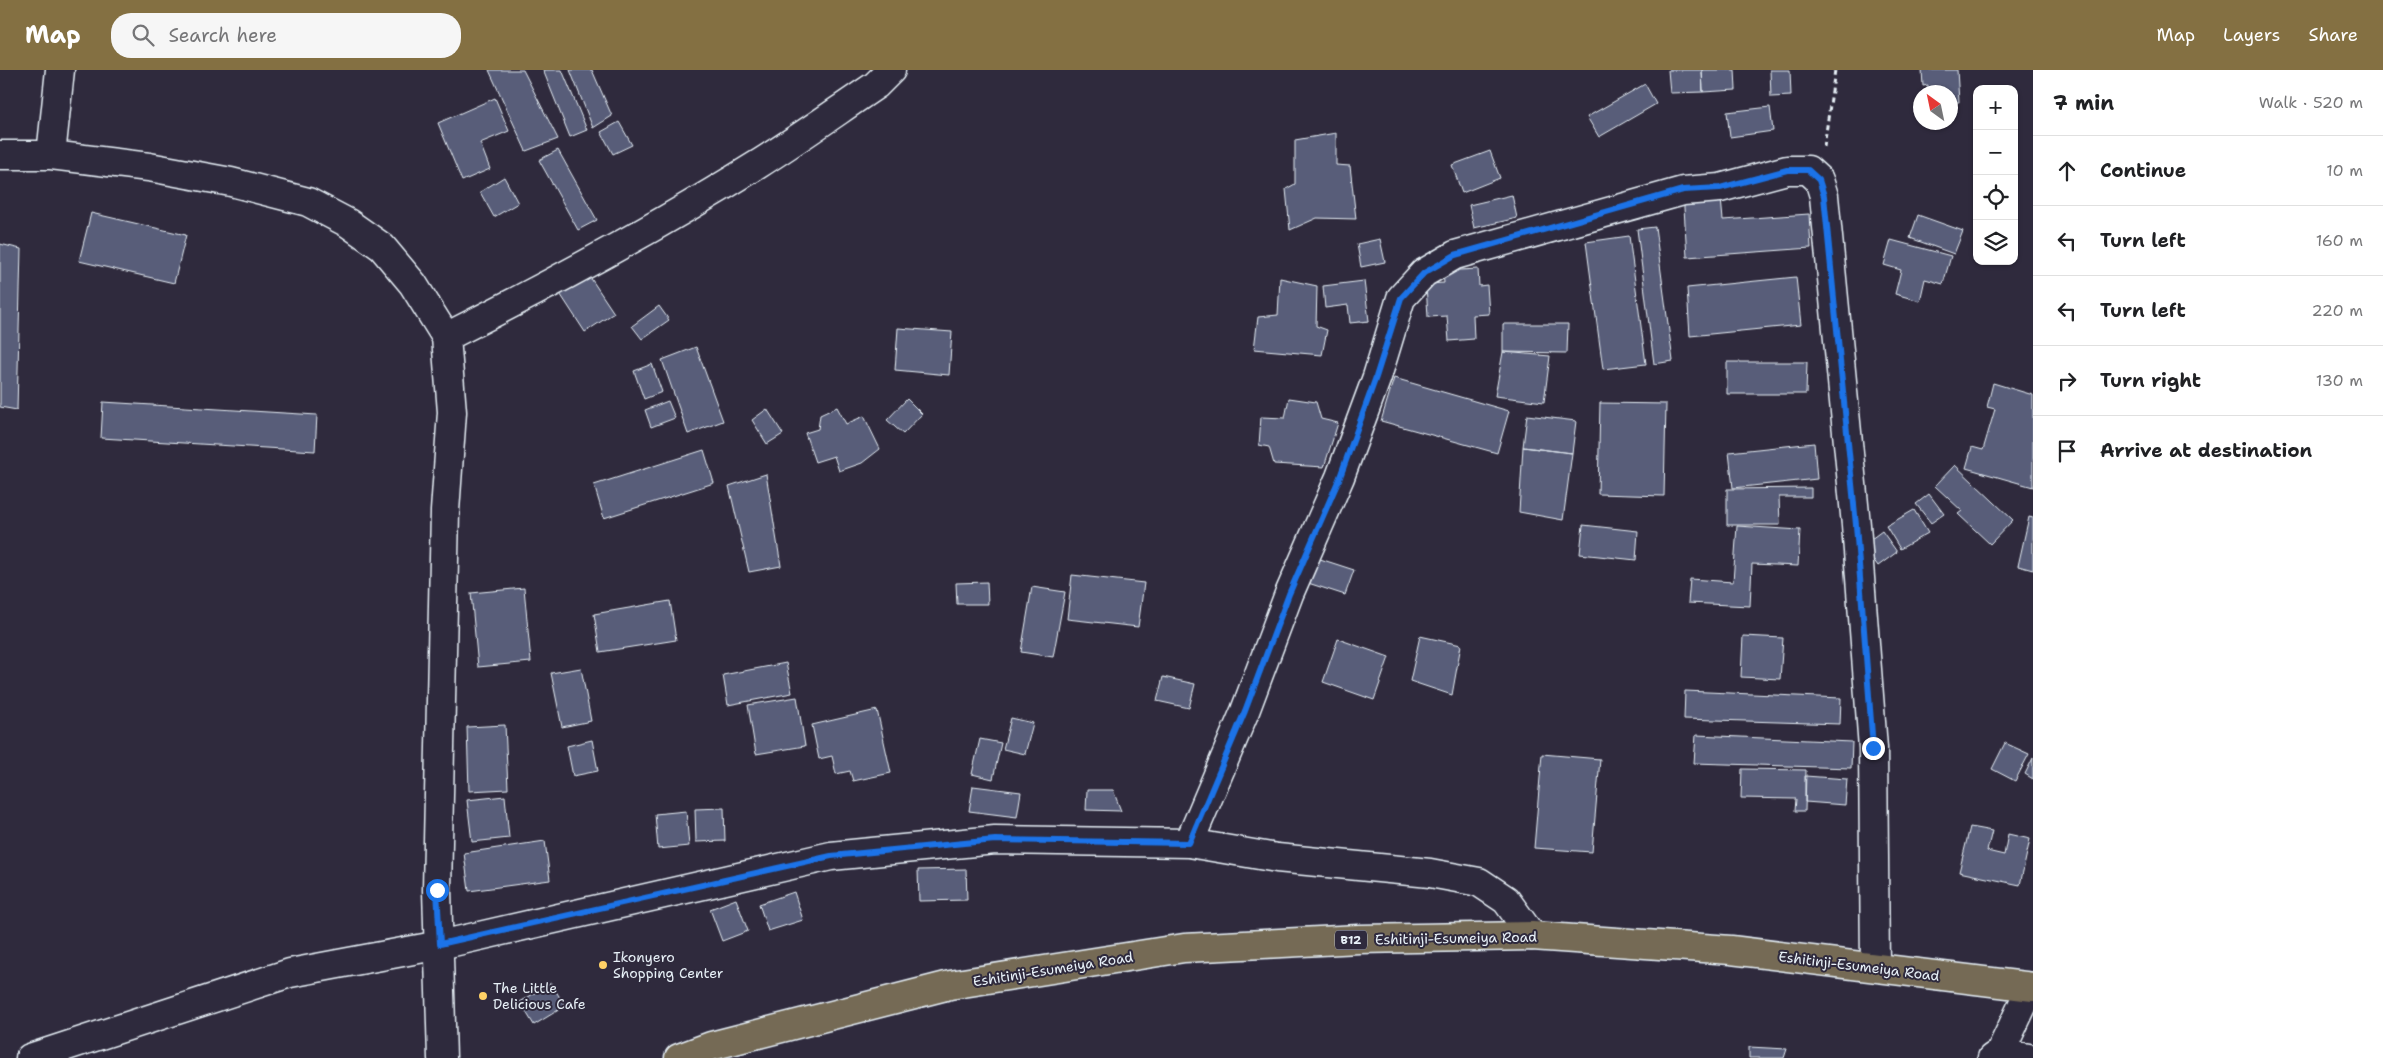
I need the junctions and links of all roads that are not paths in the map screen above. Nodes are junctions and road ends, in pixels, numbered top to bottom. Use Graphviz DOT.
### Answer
graph roads {
  1 [pos="60,70"];
  2 [pos="891,70"];
  3 [pos="0,155"];
  4 [pos="51,155"];
  5 [pos="446,337"];
  6 [pos="1189,843"];
  7 [pos="1532,936"];
  8 [pos="440,944"];
  9 [pos="1876,967"];
  10 [pos="2032,987"];
  11 [pos="1996,1056"];
  12 [pos="30,1058"];
  13 [pos="442,1058"];
  14 [pos="679,1058"];
  15 [pos="2029,1058"];
  1 -- 4 [label="street"];
  2 -- 5 [label="street"];
  3 -- 4 [label="street"];
  4 -- 5 [label="street"];
  5 -- 8 [label="street"];
  6 -- 7 [label="street"];
  6 -- 8 [label="street"];
  6 -- 9 [label="street"];
  7 -- 9 [label="highway, Eshitinji-Esumeiya Road / B12"];
  7 -- 14 [label="highway, Eshitinji-Esumeiya Road / B12"];
  8 -- 12 [label="street"];
  8 -- 13 [label="street"];
  9 -- 10 [label="highway, Eshitinji-Esumeiya Road / B12"];
  10 -- 11 [label="street"];
  11 -- 15 [label="street"];
}
